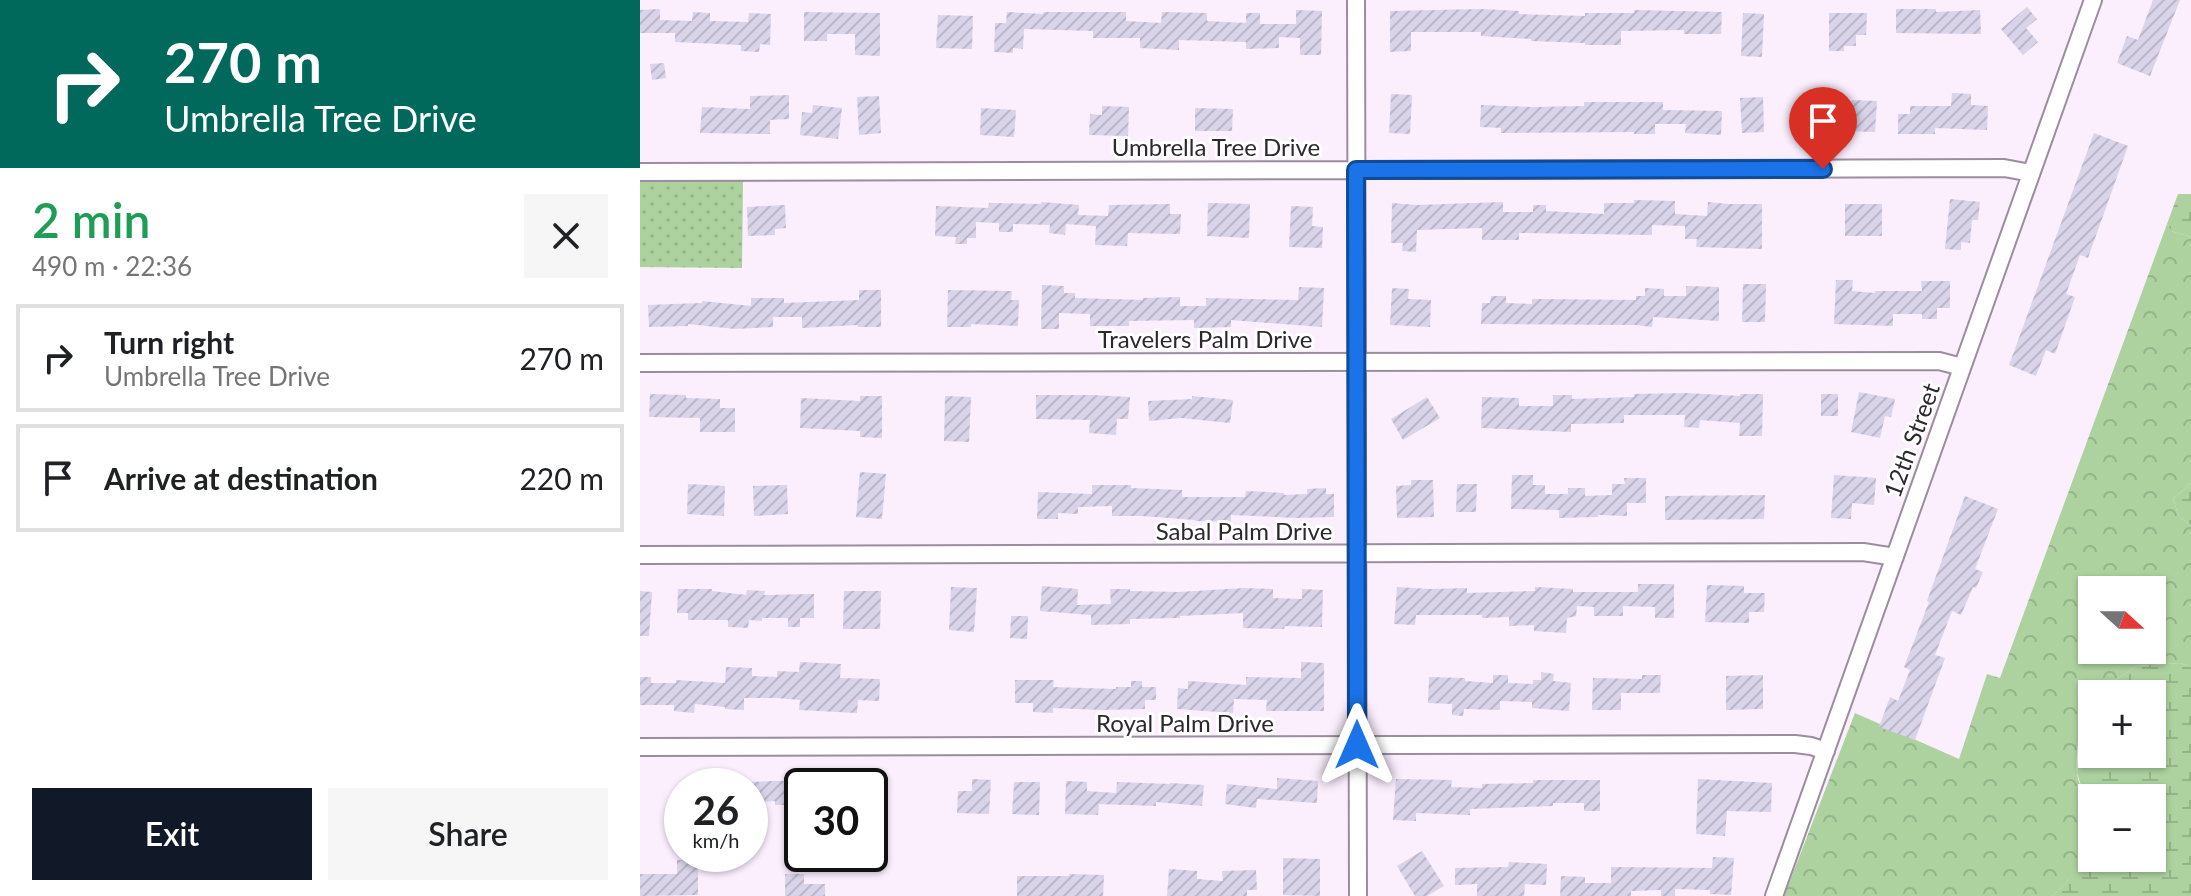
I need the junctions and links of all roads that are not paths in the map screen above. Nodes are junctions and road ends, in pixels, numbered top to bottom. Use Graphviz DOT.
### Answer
graph roads {
  1 [pos="1356,0"];
  2 [pos="2093,0"];
  3 [pos="1356,170"];
  4 [pos="640,172"];
  5 [pos="2031,173"];
  6 [pos="1356,362"];
  7 [pos="640,363"];
  8 [pos="1962,367"];
  9 [pos="1357,553"];
  10 [pos="640,555"];
  11 [pos="1895,557"];
  12 [pos="1357,745"];
  13 [pos="640,747"];
  14 [pos="1826,751"];
  15 [pos="1358,896"];
  16 [pos="1774,896"];
  1 -- 3 [label="street"];
  2 -- 5 [label="street, 12th Street"];
  3 -- 4 [label="street, Umbrella Tree Drive"];
  3 -- 5 [label="street, Umbrella Tree Drive"];
  3 -- 6 [label="street"];
  5 -- 8 [label="street, 12th Street"];
  6 -- 7 [label="street, Travelers Palm Drive"];
  6 -- 8 [label="street, Travelers Palm Drive"];
  6 -- 9 [label="street"];
  8 -- 11 [label="street, 12th Street"];
  9 -- 10 [label="street, Sabal Palm Drive"];
  9 -- 11 [label="street, Sabal Palm Drive"];
  9 -- 12 [label="street"];
  11 -- 14 [label="street, 12th Street"];
  12 -- 13 [label="street, Royal Palm Drive"];
  12 -- 14 [label="street, Royal Palm Drive"];
  12 -- 15 [label="street"];
  14 -- 16 [label="street, 12th Street"];
}
